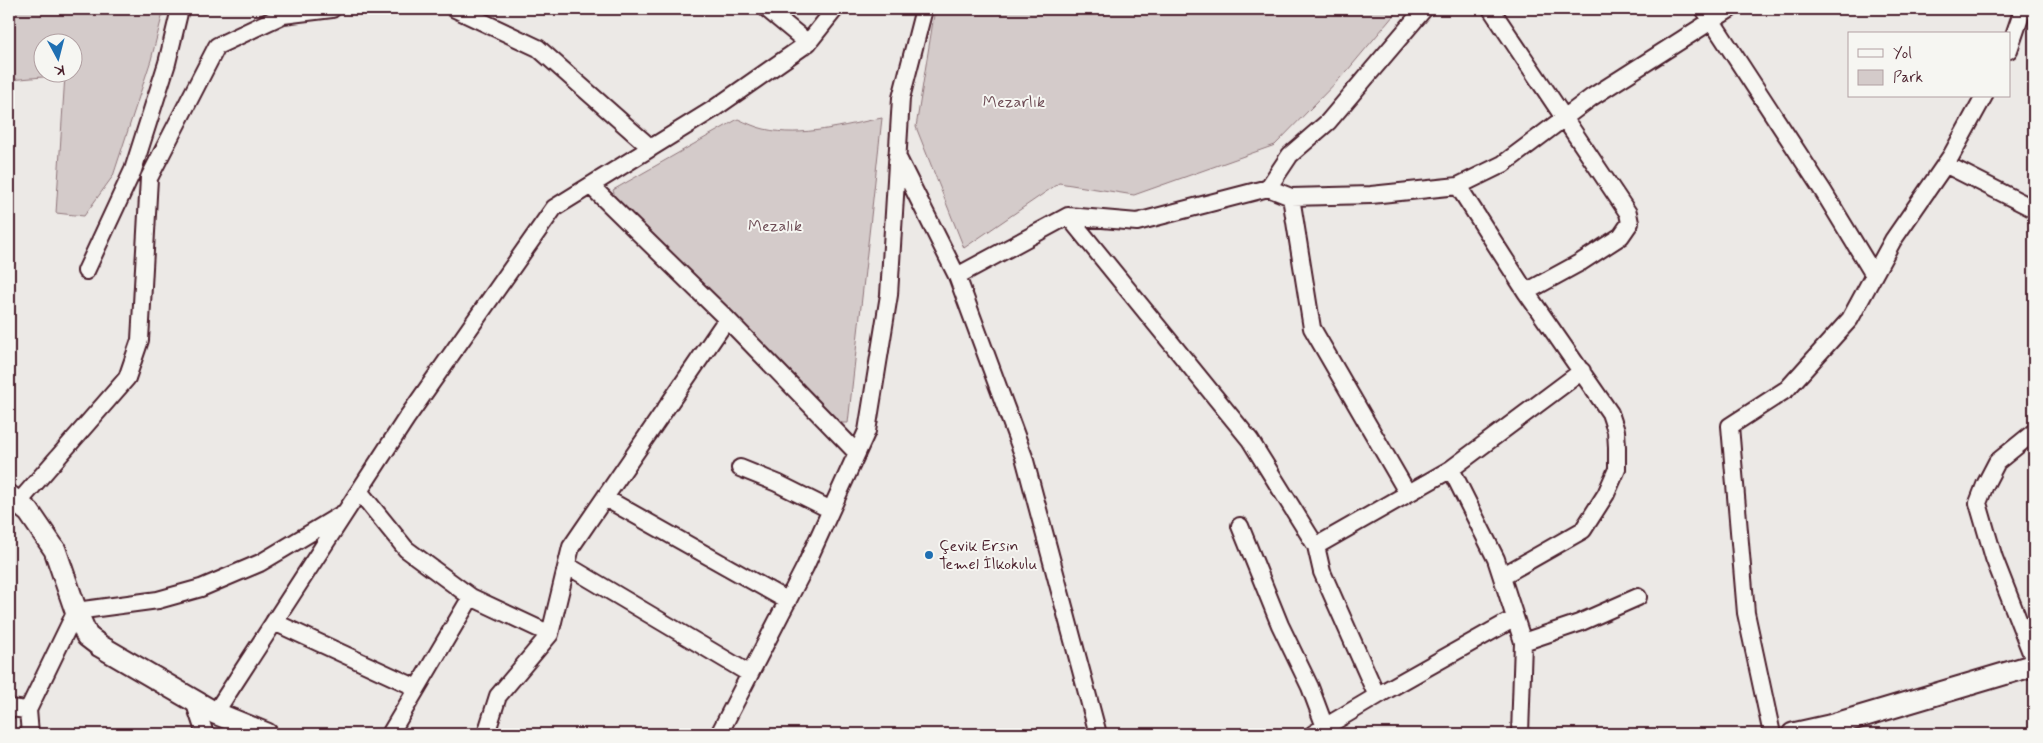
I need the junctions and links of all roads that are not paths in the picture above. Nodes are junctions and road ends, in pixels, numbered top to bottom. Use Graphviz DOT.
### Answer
graph roads {
  1 [pos="180,9"];
  2 [pos="332,9"];
  3 [pos="455,9"];
  4 [pos="767,9"];
  5 [pos="835,9"];
  6 [pos="924,9"];
  7 [pos="1424,9"];
  8 [pos="1491,9"];
  9 [pos="1730,9"];
  10 [pos="2024,12"];
  11 [pos="1708,15"];
  12 [pos="808,43"];
  13 [pos="2010,48"];
  14 [pos="1983,98"];
  15 [pos="1563,119"];
  16 [pos="651,148"];
  17 [pos="897,156"];
  18 [pos="1945,164"];
  19 [pos="591,186"];
  20 [pos="1458,186"];
  21 [pos="1268,188"];
  22 [pos="1291,197"];
  23 [pos="2034,209"];
  24 [pos="1068,216"];
  25 [pos="86,271"];
  26 [pos="1874,275"];
  27 [pos="957,276"];
  28 [pos="1526,292"];
  29 [pos="727,319"];
  30 [pos="1582,372"];
  31 [pos="2034,432"];
  32 [pos="857,453"];
  33 [pos="740,468"];
  34 [pos="1450,469"];
  35 [pos="359,491"];
  36 [pos="1406,492"];
  37 [pos="605,498"];
  38 [pos="13,500"];
  39 [pos="831,510"];
  40 [pos="346,512"];
  41 [pos="1240,526"];
  42 [pos="1316,546"];
  43 [pos="568,566"];
  44 [pos="1502,576"];
  45 [pos="471,597"];
  46 [pos="1638,597"];
  47 [pos="788,601"];
  48 [pos="76,611"];
  49 [pos="1516,618"];
  50 [pos="274,622"];
  51 [pos="550,634"];
  52 [pos="1524,642"];
  53 [pos="2034,660"];
  54 [pos="2034,665"];
  55 [pos="750,674"];
  56 [pos="417,688"];
  57 [pos="1377,696"];
  58 [pos="194,701"];
  59 [pos="9,708"];
  60 [pos="28,710"];
  61 [pos="215,713"];
  62 [pos="1319,730"];
  63 [pos="1828,730"];
  64 [pos="30,734"];
  65 [pos="205,734"];
  66 [pos="266,734"];
  67 [pos="390,734"];
  68 [pos="486,734"];
  69 [pos="719,734"];
  70 [pos="1098,734"];
  71 [pos="1520,734"];
  72 [pos="1772,734"];
  73 [pos="1793,734"];
  1 -- 25 [label="street"];
  2 -- 38 [label="street"];
  3 -- 16 [label="street"];
  4 -- 12 [label="street"];
  5 -- 12 [label="street"];
  6 -- 17 [label="street"];
  7 -- 21 [label="street"];
  8 -- 15 [label="street"];
  9 -- 11 [label="street"];
  10 -- 13 [label="street"];
  11 -- 15 [label="street"];
  11 -- 26 [label="street"];
  12 -- 16 [label="street"];
  14 -- 18 [label="street"];
  15 -- 20 [label="street"];
  15 -- 28 [label="street"];
  16 -- 19 [label="street"];
  17 -- 27 [label="street"];
  17 -- 32 [label="street"];
  18 -- 23 [label="street"];
  18 -- 26 [label="street"];
  19 -- 29 [label="street"];
  19 -- 35 [label="street"];
  20 -- 22 [label="street"];
  20 -- 28 [label="street"];
  21 -- 22 [label="street"];
  21 -- 24 [label="street"];
  22 -- 36 [label="street"];
  24 -- 27 [label="street"];
  24 -- 42 [label="street"];
  26 -- 72 [label="street"];
  27 -- 70 [label="street"];
  28 -- 30 [label="street"];
  29 -- 32 [label="street"];
  29 -- 37 [label="street"];
  30 -- 34 [label="street"];
  30 -- 44 [label="street"];
  31 -- 53 [label="street"];
  32 -- 39 [label="street"];
  33 -- 39 [label="street"];
  34 -- 36 [label="street"];
  34 -- 44 [label="street"];
  35 -- 40 [label="street"];
  35 -- 45 [label="street"];
  36 -- 42 [label="street"];
  37 -- 43 [label="street"];
  37 -- 47 [label="street"];
  38 -- 48 [label="main road"];
  39 -- 47 [label="street"];
  40 -- 48 [label="street"];
  40 -- 50 [label="street"];
  41 -- 62 [label="street"];
  42 -- 57 [label="street"];
  43 -- 51 [label="street"];
  43 -- 55 [label="street"];
  44 -- 49 [label="street"];
  45 -- 51 [label="street"];
  45 -- 56 [label="street"];
  46 -- 52 [label="street"];
  47 -- 55 [label="street"];
  48 -- 58 [label="main road"];
  48 -- 60 [label="street"];
  49 -- 52 [label="street"];
  49 -- 57 [label="street"];
  50 -- 56 [label="street"];
  50 -- 61 [label="street"];
  51 -- 68 [label="street"];
  52 -- 71 [label="street"];
  54 -- 63 [label="main road"];
  55 -- 69 [label="street"];
  56 -- 67 [label="street"];
  57 -- 62 [label="street"];
  58 -- 61 [label="main road"];
  58 -- 65 [label="street"];
  59 -- 60 [label="street"];
  60 -- 64 [label="street"];
  61 -- 66 [label="main road"];
  63 -- 73 [label="main road"];
}
